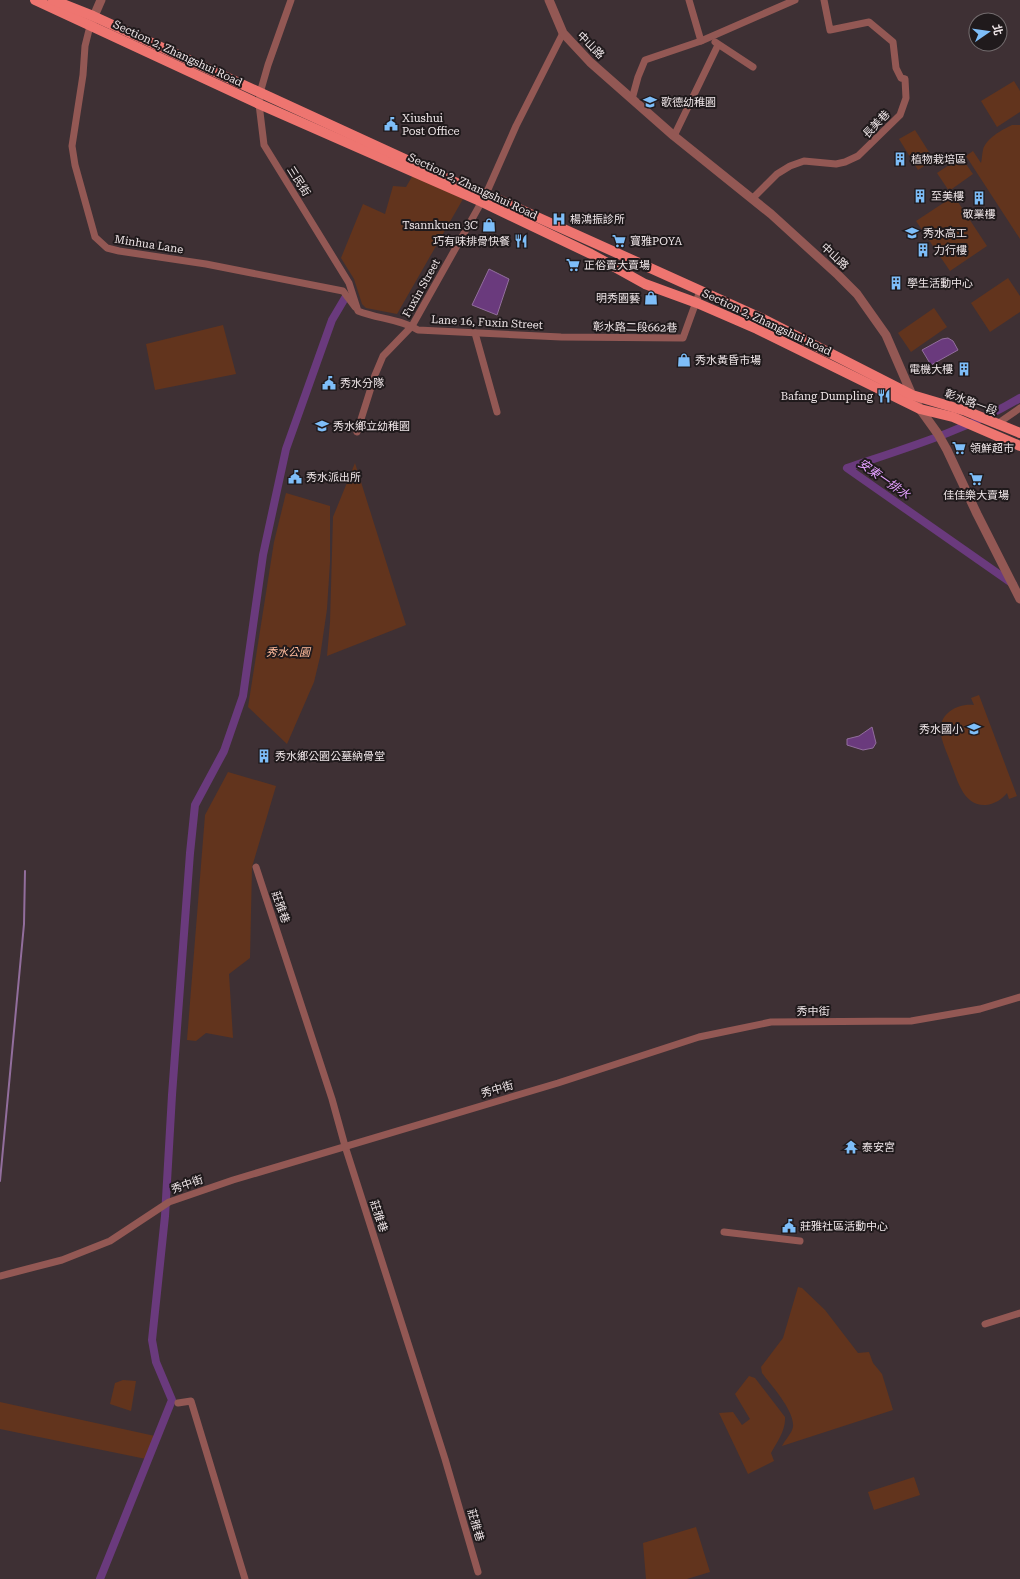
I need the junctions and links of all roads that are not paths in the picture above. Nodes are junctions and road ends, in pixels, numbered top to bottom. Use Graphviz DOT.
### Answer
graph roads {
  1 [pos="35,0"];
  2 [pos="53,0"];
  3 [pos="101,0"];
  4 [pos="291,0"];
  5 [pos="549,0"];
  6 [pos="689,0"];
  7 [pos="795,0"];
  8 [pos="824,0"];
  9 [pos="93,16"];
  10 [pos="90,26"];
  11 [pos="563,34"];
  12 [pos="710,38"];
  13 [pos="701,41"];
  14 [pos="718,45"];
  15 [pos="753,67"];
  16 [pos="260,93"];
  17 [pos="632,99"];
  18 [pos="259,104"];
  19 [pos="674,136"];
  20 [pos="484,197"];
  21 [pos="753,198"];
  22 [pos="700,291"];
  23 [pos="697,303"];
  24 [pos="358,311"];
  25 [pos="761,318"];
  26 [pos="412,326"];
  27 [pos="757,329"];
  28 [pos="475,333"];
  29 [pos="561,337"];
  30 [pos="912,395"];
  31 [pos="1020,408"];
  32 [pos="920,409"];
  33 [pos="498,412"];
  34 [pos="994,423"];
  35 [pos="357,432"];
  36 [pos="1020,434"];
  37 [pos="1020,446"];
  38 [pos="1020,599"];
  39 [pos="256,868"];
  40 [pos="1020,997"];
  41 [pos="345,1146"];
  42 [pos="724,1232"];
  43 [pos="800,1241"];
  44 [pos="0,1276"];
  45 [pos="1020,1313"];
  46 [pos="985,1324"];
  47 [pos="178,1403"];
  48 [pos="478,1572"];
  49 [pos="245,1579"];
  1 -- 10 [label="main road, Section 2, Zhangshui Road"];
  2 -- 9 [label="main road, Section 2, Zhangshui Road"];
  3 -- 9 [label="street"];
  4 -- 16 [label="street, 三民街"];
  5 -- 11 [label="street, 中山路"];
  6 -- 13 [label="street"];
  7 -- 12 [label="street"];
  8 -- 21 [label="street, 長美巷"];
  9 -- 10 [label="street"];
  9 -- 16 [label="main road, Section 2, Zhangshui Road"];
  10 -- 18 [label="main road, Section 2, Zhangshui Road"];
  10 -- 24 [label="street, Minhua Lane"];
  11 -- 17 [label="street, 中山路"];
  11 -- 20 [label="street, Fuxin Street"];
  12 -- 13 [label="street"];
  12 -- 14 [label="street"];
  13 -- 17 [label="street"];
  14 -- 15 [label="street"];
  14 -- 19 [label="street"];
  16 -- 18 [label="street, 三民街"];
  16 -- 20 [label="main road, Section 2, Zhangshui Road"];
  17 -- 19 [label="street, 中山路"];
  18 -- 20 [label="main road, Section 2, Zhangshui Road"];
  18 -- 24 [label="street, 三民街"];
  19 -- 21 [label="street, 中山路"];
  20 -- 22 [label="main road, Section 2, Zhangshui Road"];
  20 -- 23 [label="main road, Section 2, Zhangshui Road"];
  20 -- 26 [label="street, Fuxin Street"];
  21 -- 30 [label="street, 中山路"];
  22 -- 23 [label="street, 彰水路二段662巷"];
  22 -- 25 [label="main road, Section 2, Zhangshui Road"];
  23 -- 27 [label="main road, Section 2, Zhangshui Road"];
  23 -- 29 [label="street, 彰水路二段662巷"];
  24 -- 26 [label="street"];
  25 -- 27 [label="main road"];
  25 -- 30 [label="main road, Section 2, Zhangshui Road"];
  26 -- 28 [label="street, Lane 16, Fuxin Street"];
  26 -- 35 [label="street, Fuxin Street"];
  27 -- 32 [label="main road, Section 2, Zhangshui Road"];
  28 -- 29 [label="street, Lane 16, Fuxin Street"];
  28 -- 33 [label="street"];
  30 -- 32 [label="street, 中山路"];
  30 -- 34 [label="main road, 彰水路一段"];
  31 -- 34 [label="street"];
  32 -- 37 [label="main road, 彰水路一段"];
  32 -- 38 [label="street, 中山路"];
  34 -- 36 [label="main road, 彰水路一段"];
  39 -- 41 [label="street, 莊雅巷"];
  40 -- 41 [label="street, 秀中街"];
  41 -- 44 [label="street, 秀中街"];
  41 -- 48 [label="street, 莊雅巷"];
  42 -- 43 [label="street"];
  45 -- 46 [label="street"];
  47 -- 49 [label="street"];
}
